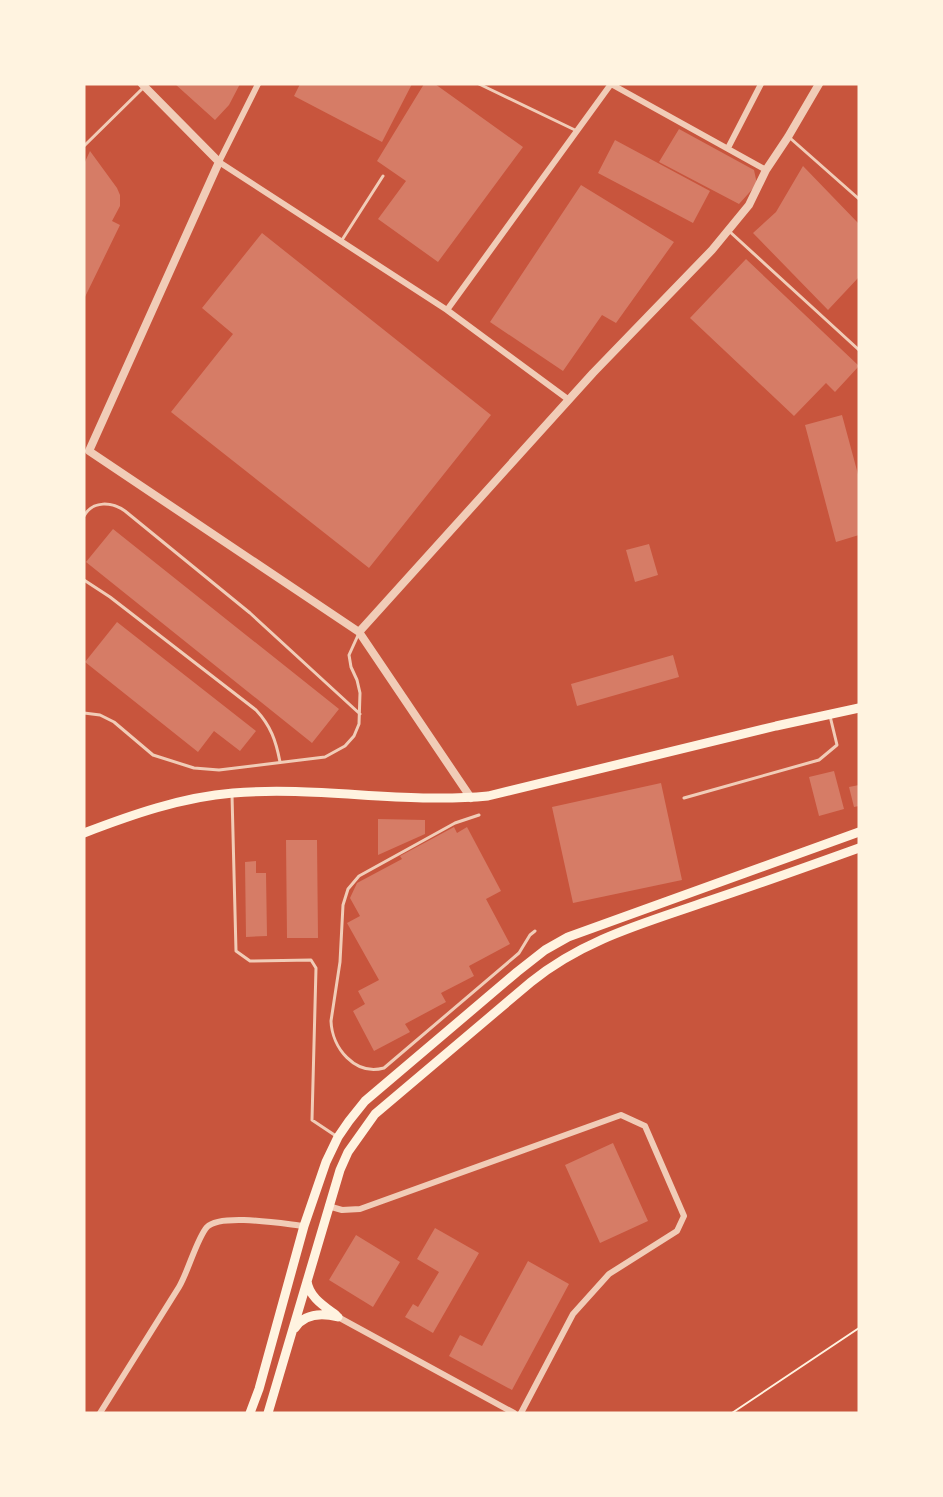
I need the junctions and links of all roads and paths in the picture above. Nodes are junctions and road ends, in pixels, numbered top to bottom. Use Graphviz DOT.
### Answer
graph roads {
  1 [pos="258,84"];
  2 [pos="480,84"];
  3 [pos="611,84"];
  4 [pos="760,84"];
  5 [pos="819,84"];
  6 [pos="143,85"];
  7 [pos="577,131"];
  8 [pos="788,137"];
  9 [pos="84,146"];
  10 [pos="728,148"];
  11 [pos="219,162"];
  12 [pos="766,170"];
  13 [pos="383,176"];
  14 [pos="859,199"];
  15 [pos="728,230"];
  16 [pos="341,242"];
  17 [pos="447,310"];
  18 [pos="859,350"];
  19 [pos="569,400"];
  20 [pos="86,452"];
  21 [pos="84,516"];
  22 [pos="84,580"];
  23 [pos="359,632"];
  24 [pos="859,708"];
  25 [pos="84,713"];
  26 [pos="360,714"];
  27 [pos="830,715"];
  28 [pos="280,762"];
  29 [pos="232,793"];
  30 [pos="471,798"];
  31 [pos="684,798"];
  32 [pos="479,815"];
  33 [pos="859,832"];
  34 [pos="84,833"];
  35 [pos="859,848"];
  36 [pos="535,931"];
  37 [pos="338,1137"];
  38 [pos="328,1206"];
  39 [pos="304,1226"];
  40 [pos="307,1280"];
  41 [pos="338,1317"];
  42 [pos="859,1328"];
  43 [pos="292,1333"];
  44 [pos="100,1413"];
  45 [pos="250,1413"];
  46 [pos="268,1413"];
  47 [pos="514,1413"];
  48 [pos="520,1413"];
  49 [pos="732,1413"];
  1 -- 11 [label="street"];
  2 -- 7 [label="lane"];
  3 -- 7 [label="street"];
  3 -- 10 [label="street"];
  4 -- 10 [label="street"];
  5 -- 8 [label="street"];
  6 -- 9 [label="lane"];
  6 -- 11 [label="street"];
  7 -- 17 [label="street"];
  8 -- 12 [label="street"];
  8 -- 14 [label="lane"];
  10 -- 12 [label="street"];
  11 -- 16 [label="street"];
  11 -- 20 [label="street"];
  12 -- 15 [label="street"];
  13 -- 16 [label="lane"];
  15 -- 18 [label="lane"];
  15 -- 19 [label="street"];
  16 -- 17 [label="street"];
  17 -- 19 [label="street"];
  19 -- 23 [label="street"];
  20 -- 23 [label="street"];
  21 -- 26 [label="lane"];
  22 -- 28 [label="lane"];
  23 -- 26 [label="lane"];
  23 -- 30 [label="street"];
  24 -- 27 [label="main road"];
  25 -- 28 [label="lane"];
  26 -- 28 [label="lane"];
  27 -- 30 [label="main road"];
  27 -- 31 [label="lane"];
  29 -- 30 [label="main road"];
  29 -- 34 [label="main road"];
  29 -- 37 [label="lane"];
  32 -- 36 [label="lane"];
  33 -- 37 [label="main road"];
  35 -- 38 [label="main road"];
  37 -- 39 [label="main road"];
  38 -- 40 [label="main road"];
  38 -- 48 [label="street"];
  39 -- 44 [label="street"];
  39 -- 45 [label="main road"];
  40 -- 41 [label="main road"];
  40 -- 43 [label="main road"];
  41 -- 43 [label="main road"];
  41 -- 47 [label="street"];
  42 -- 49 [label="path"];
  43 -- 46 [label="main road"];
}
